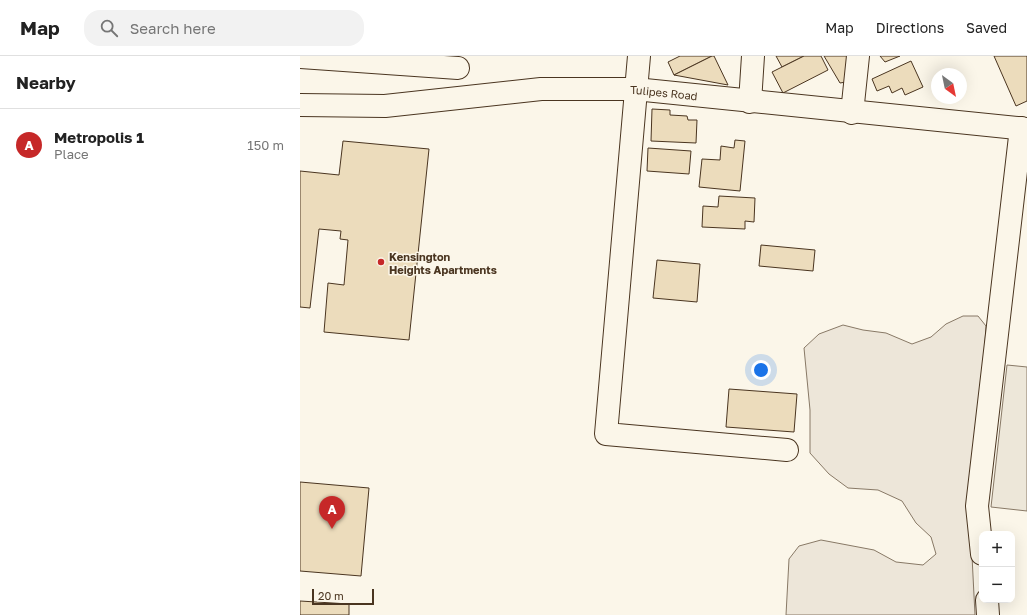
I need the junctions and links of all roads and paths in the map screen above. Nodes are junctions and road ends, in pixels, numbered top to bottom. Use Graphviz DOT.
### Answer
graph roads {
  1 [pos="639,56"];
  2 [pos="753,56"];
  3 [pos="858,56"];
  4 [pos="300,57"];
  5 [pos="459,62"];
  6 [pos="635,90"];
  7 [pos="460,99"];
  8 [pos="750,102"];
  9 [pos="300,104"];
  10 [pos="852,112"];
  11 [pos="1024,128"];
  12 [pos="787,450"];
  13 [pos="980,531"];
  14 [pos="987,603"];
  15 [pos="988,615"];
  1 -- 6 [label="street"];
  2 -- 8 [label="street"];
  3 -- 10 [label="street"];
  4 -- 5 [label="street"];
  5 -- 7 [label="street"];
  6 -- 7 [label="street, Tulipes Road"];
  6 -- 8 [label="street, Tulipes Road"];
  6 -- 12 [label="street"];
  7 -- 9 [label="street, Tulipes Road"];
  8 -- 10 [label="street, Tulipes Road"];
  10 -- 11 [label="street, Tulipes Road"];
  11 -- 13 [label="street"];
  14 -- 15 [label="street"];
}
